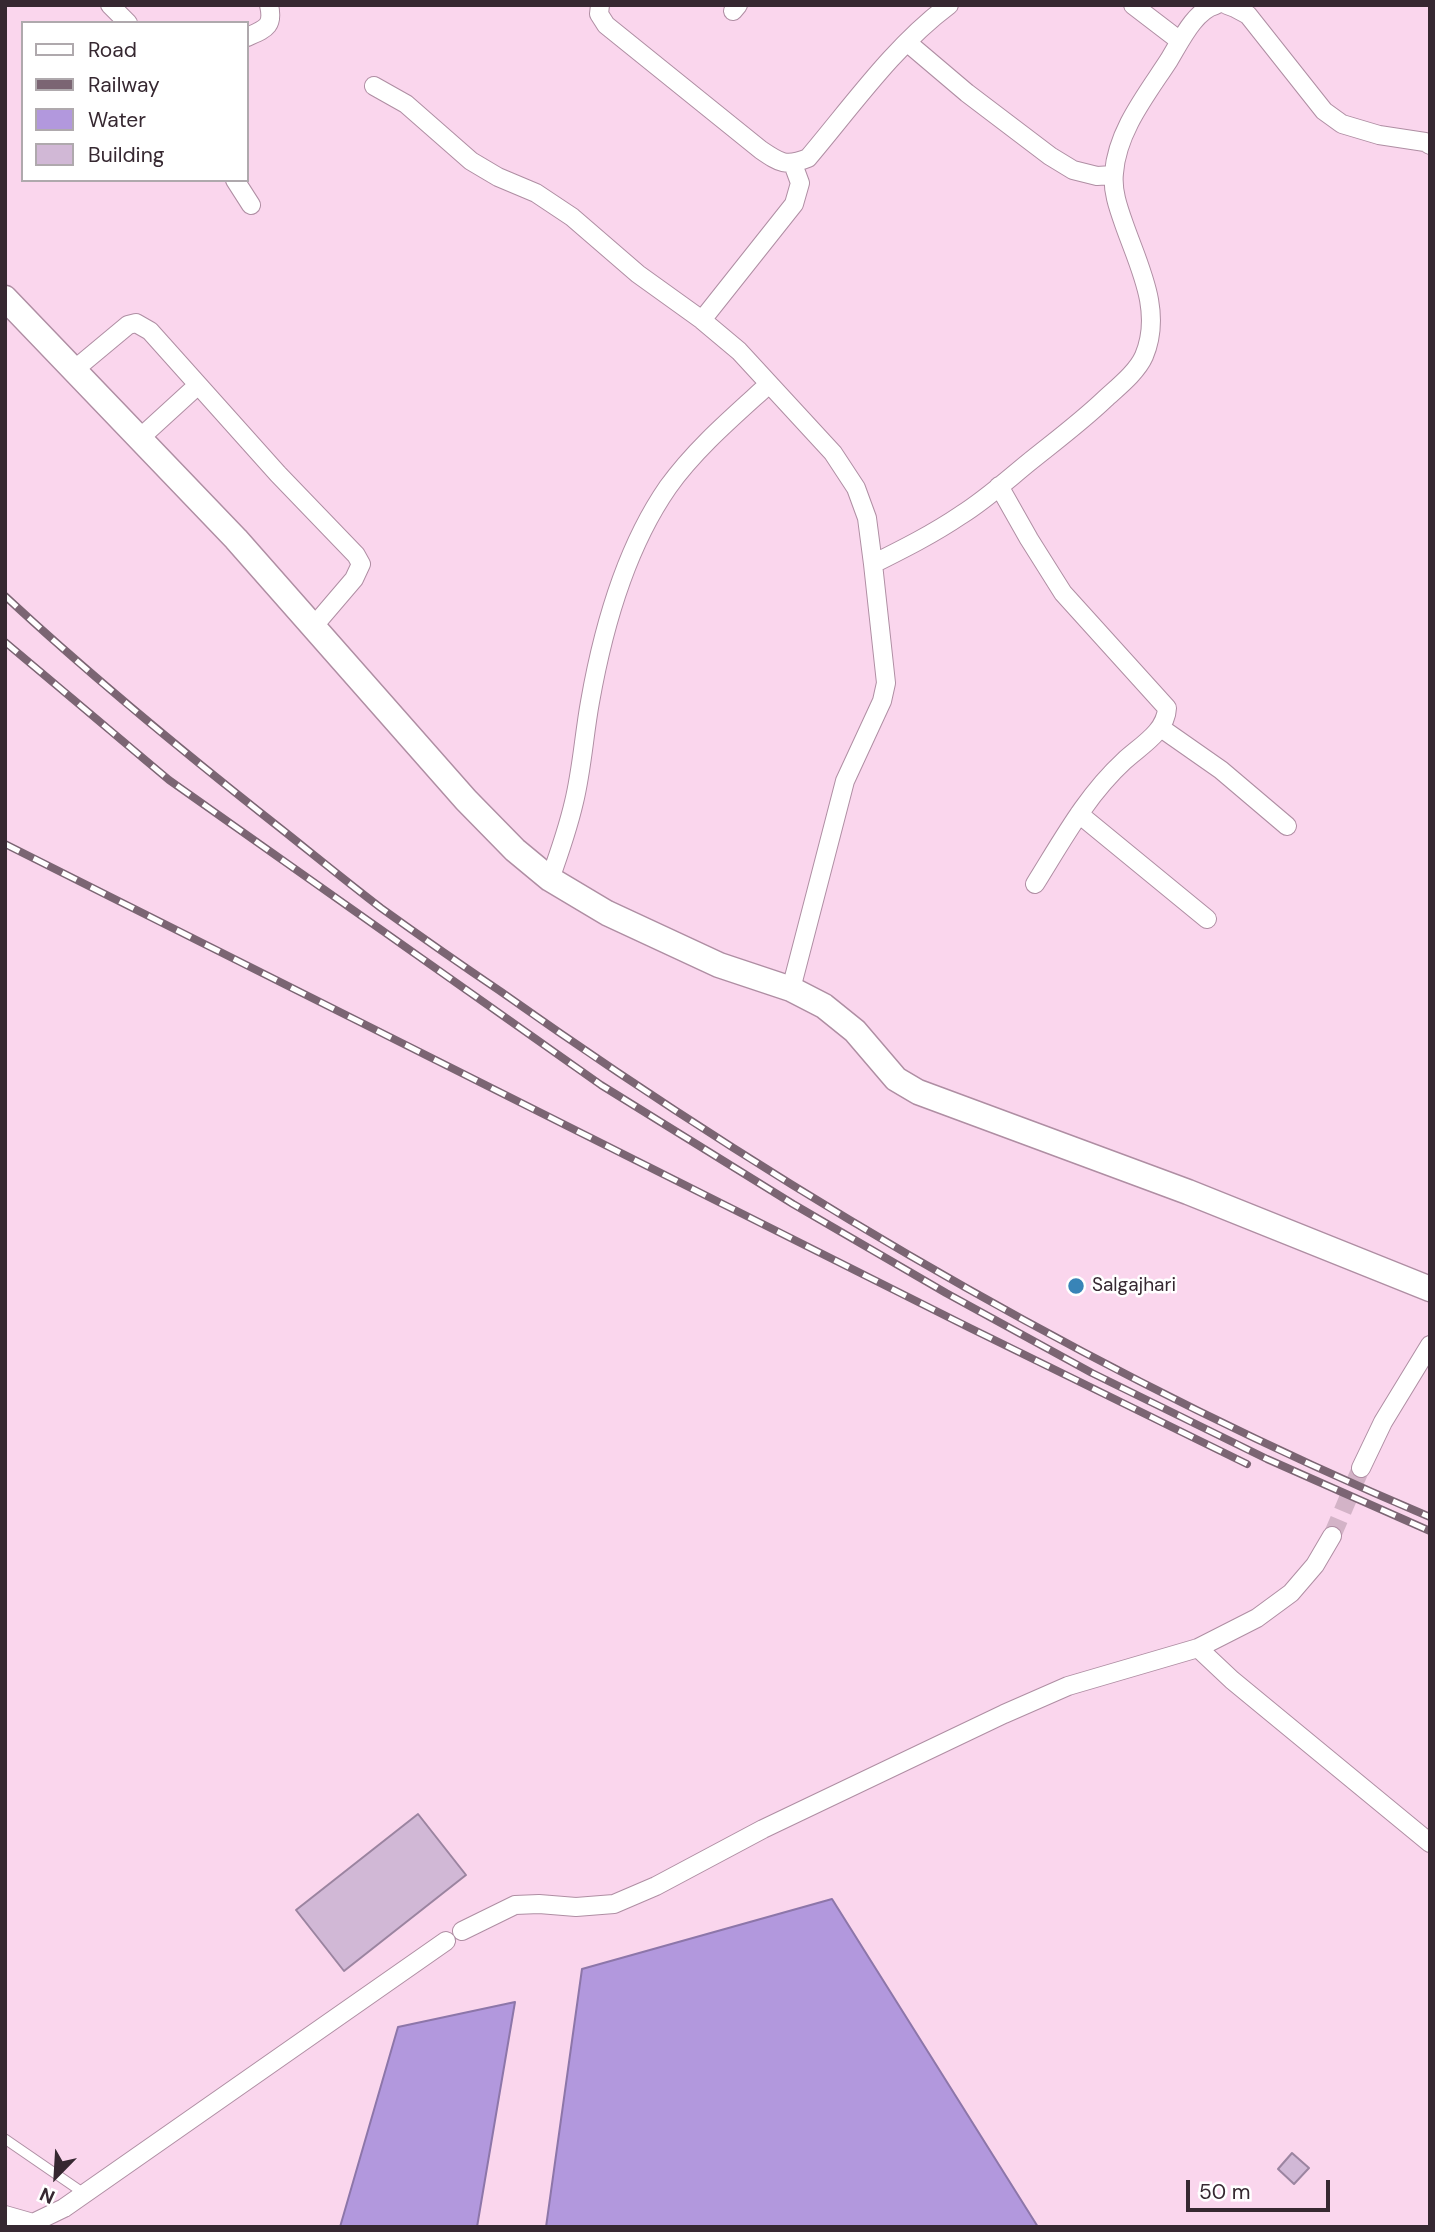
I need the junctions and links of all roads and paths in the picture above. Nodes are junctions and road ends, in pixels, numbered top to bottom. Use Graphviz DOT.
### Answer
graph roads {
  1 [pos="110,5"];
  2 [pos="269,5"];
  3 [pos="600,5"];
  4 [pos="949,5"];
  5 [pos="1133,5"];
  6 [pos="1216,5"];
  7 [pos="1227,5"];
  8 [pos="126,21"];
  9 [pos="248,36"];
  10 [pos="1180,41"];
  11 [pos="908,43"];
  12 [pos="374,86"];
  13 [pos="1428,141"];
  14 [pos="793,164"];
  15 [pos="1113,175"];
  16 [pos="236,182"];
  17 [pos="251,205"];
  18 [pos="5,298"];
  19 [pos="702,320"];
  20 [pos="74,370"];
  21 [pos="769,384"];
  22 [pos="198,385"];
  23 [pos="139,438"];
  24 [pos="999,486"];
  25 [pos="873,564"];
  26 [pos="313,626"];
  27 [pos="1161,728"];
  28 [pos="1079,814"];
  29 [pos="1287,827"];
  30 [pos="550,878"];
  31 [pos="1035,884"];
  32 [pos="1208,919"];
  33 [pos="792,989"];
  34 [pos="1430,1289"];
  35 [pos="1430,1345"];
  36 [pos="1361,1468"];
  37 [pos="1332,1536"];
  38 [pos="1198,1648"];
  39 [pos="1430,1843"];
  40 [pos="462,1931"];
  41 [pos="446,1941"];
  42 [pos="5,2139"];
  43 [pos="85,2194"];
  44 [pos="5,2215"];
  45 [pos="37,2225"];
  1 -- 8 [label="street"];
  2 -- 9 [label="street"];
  3 -- 14 [label="street"];
  4 -- 11 [label="street"];
  5 -- 10 [label="street"];
  6 -- 10 [label="street"];
  7 -- 13 [label="street"];
  10 -- 15 [label="street"];
  11 -- 14 [label="street"];
  11 -- 15 [label="street"];
  12 -- 19 [label="street"];
  14 -- 19 [label="street"];
  15 -- 24 [label="street"];
  16 -- 17 [label="street"];
  18 -- 20 [label="main road"];
  19 -- 21 [label="street"];
  20 -- 22 [label="street"];
  20 -- 23 [label="main road"];
  21 -- 25 [label="street"];
  21 -- 30 [label="street"];
  22 -- 23 [label="street"];
  22 -- 26 [label="street"];
  23 -- 26 [label="main road"];
  24 -- 25 [label="street"];
  24 -- 27 [label="street"];
  25 -- 33 [label="street"];
  26 -- 30 [label="main road"];
  27 -- 28 [label="street"];
  27 -- 29 [label="street"];
  28 -- 31 [label="street"];
  28 -- 32 [label="street"];
  30 -- 33 [label="main road"];
  33 -- 34 [label="main road"];
  35 -- 36 [label="street"];
  37 -- 38 [label="street"];
  38 -- 39 [label="street"];
  38 -- 40 [label="street"];
  41 -- 43 [label="street"];
  42 -- 43 [label="lane"];
  43 -- 45 [label="street"];
  44 -- 45 [label="street"];
}
